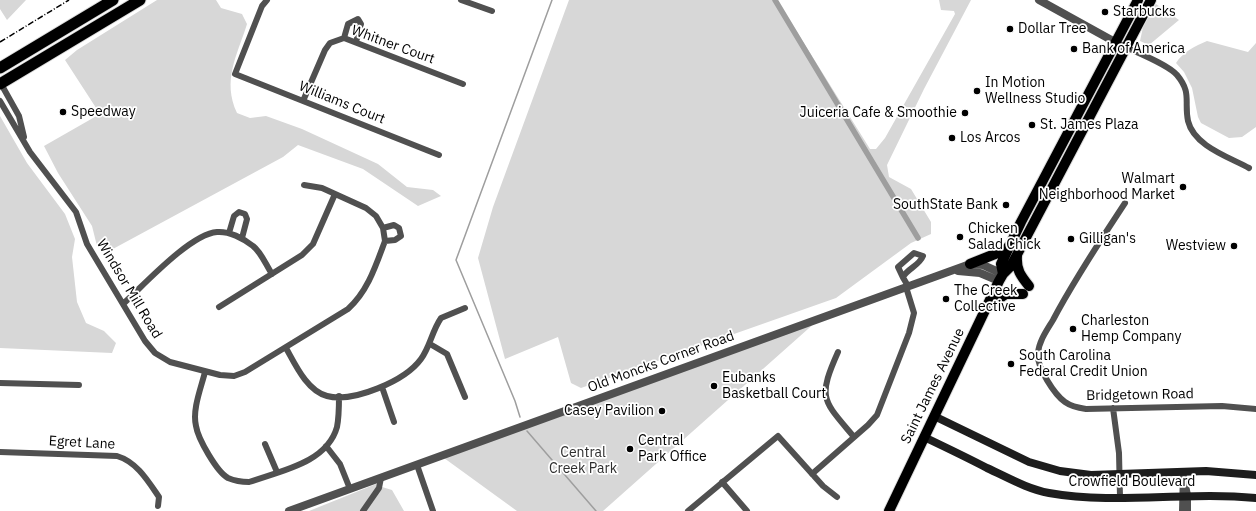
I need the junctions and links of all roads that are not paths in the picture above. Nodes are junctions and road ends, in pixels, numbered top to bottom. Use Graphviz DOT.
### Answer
graph roads {
  1 [pos="113,0"];
  2 [pos="140,0"];
  3 [pos="267,0"];
  4 [pos="461,0"];
  5 [pos="1039,0"];
  6 [pos="1138,0"];
  7 [pos="1151,0"];
  8 [pos="492,11"];
  9 [pos="344,38"];
  10 [pos="356,42"];
  11 [pos="1115,42"];
  12 [pos="1126,48"];
  13 [pos="0,68"];
  14 [pos="1,83"];
  15 [pos="463,84"];
  16 [pos="0,100"];
  17 [pos="303,101"];
  18 [pos="30,152"];
  19 [pos="439,155"];
  20 [pos="1249,168"];
  21 [pos="304,185"];
  22 [pos="336,194"];
  23 [pos="1125,203"];
  24 [pos="383,228"];
  25 [pos="229,233"];
  26 [pos="242,238"];
  27 [pos="384,241"];
  28 [pos="1010,244"];
  29 [pos="1016,256"];
  30 [pos="970,264"];
  31 [pos="952,271"];
  32 [pos="272,274"];
  33 [pos="903,277"];
  34 [pos="1001,278"];
  35 [pos="907,286"];
  36 [pos="123,304"];
  37 [pos="219,307"];
  38 [pos="465,308"];
  39 [pos="987,308"];
  40 [pos="430,344"];
  41 [pos="286,348"];
  42 [pos="838,352"];
  43 [pos="205,372"];
  44 [pos="0,383"];
  45 [pos="79,385"];
  46 [pos="382,387"];
  47 [pos="340,396"];
  48 [pos="465,397"];
  49 [pos="1112,408"];
  50 [pos="1256,409"];
  51 [pos="934,416"];
  52 [pos="394,422"];
  53 [pos="854,437"];
  54 [pos="924,437"];
  55 [pos="265,444"];
  56 [pos="326,446"];
  57 [pos="0,452"];
  58 [pos="417,465"];
  59 [pos="277,472"];
  60 [pos="1183,472"];
  61 [pos="812,474"];
  62 [pos="1120,474"];
  63 [pos="1256,475"];
  64 [pos="381,478"];
  65 [pos="722,482"];
  66 [pos="350,489"];
  67 [pos="1185,496"];
  68 [pos="837,497"];
  69 [pos="1120,497"];
  70 [pos="1256,498"];
  71 [pos="158,506"];
  72 [pos="289,511"];
  73 [pos="363,511"];
  74 [pos="433,511"];
  75 [pos="688,511"];
  76 [pos="747,511"];
  77 [pos="888,511"];
  78 [pos="1182,511"];
  79 [pos="1188,511"];
  1 -- 13 [label="highway"];
  2 -- 14 [label="highway"];
  3 -- 17 [label="street, Williams Court"];
  4 -- 8 [label="street"];
  5 -- 11 [label="street"];
  6 -- 11 [label="main road, Saint James Avenue"];
  7 -- 12 [label="main road, Saint James Avenue"];
  9 -- 10 [label="street, Whitner Court"];
  9 -- 10 [label="street"];
  9 -- 17 [label="street, Whitner Court"];
  10 -- 15 [label="street, Whitner Court"];
  11 -- 12 [label="street"];
  11 -- 28 [label="main road, Saint James Avenue"];
  12 -- 20 [label="street"];
  12 -- 29 [label="main road, Saint James Avenue"];
  14 -- 18 [label="street, Windsor Mill Road"];
  16 -- 18 [label="street, Windsor Mill Road"];
  17 -- 19 [label="street, Williams Court"];
  18 -- 36 [label="street, Windsor Mill Road"];
  21 -- 22 [label="street"];
  22 -- 24 [label="street"];
  22 -- 32 [label="street"];
  23 -- 49 [label="street, Bridgetown Road"];
  24 -- 27 [label="street"];
  24 -- 27 [label="street"];
  25 -- 26 [label="street"];
  25 -- 26 [label="street"];
  25 -- 36 [label="street"];
  26 -- 32 [label="street"];
  27 -- 41 [label="street, Windsor Mill Road"];
  28 -- 30 [label="main road"];
  28 -- 34 [label="main road, Saint James Avenue"];
  29 -- 34 [label="main road, Saint James Avenue"];
  29 -- 39 [label="main road"];
  30 -- 31 [label="street, Old Moncks Corner Road"];
  30 -- 34 [label="street"];
  31 -- 34 [label="street"];
  31 -- 35 [label="street, Old Moncks Corner Road"];
  32 -- 37 [label="street"];
  33 -- 35 [label="street"];
  34 -- 39 [label="main road, Saint James Avenue"];
  35 -- 53 [label="street"];
  35 -- 58 [label="street, Old Moncks Corner Road"];
  36 -- 43 [label="street, Windsor Mill Road"];
  38 -- 40 [label="street"];
  39 -- 51 [label="main road, Saint James Avenue"];
  40 -- 46 [label="street"];
  40 -- 48 [label="street"];
  41 -- 43 [label="street, Windsor Mill Road"];
  41 -- 47 [label="street"];
  42 -- 53 [label="street"];
  43 -- 59 [label="street"];
  44 -- 45 [label="street"];
  46 -- 47 [label="street"];
  46 -- 52 [label="street"];
  47 -- 56 [label="street"];
  49 -- 50 [label="street, Bridgetown Road"];
  49 -- 62 [label="street"];
  51 -- 54 [label="main road, Saint James Avenue"];
  51 -- 62 [label="main road, Crowfield Boulevard"];
  53 -- 61 [label="street"];
  54 -- 69 [label="main road, Crowfield Boulevard"];
  54 -- 77 [label="main road, Saint James Avenue"];
  55 -- 59 [label="street"];
  56 -- 59 [label="street"];
  56 -- 66 [label="street"];
  57 -- 71 [label="street, Egret Lane"];
  58 -- 64 [label="street, Old Moncks Corner Road"];
  58 -- 74 [label="street"];
  60 -- 62 [label="main road, Crowfield Boulevard"];
  60 -- 63 [label="main road, Crowfield Boulevard"];
  60 -- 67 [label="street"];
  61 -- 65 [label="street"];
  61 -- 68 [label="street"];
  62 -- 69 [label="street"];
  64 -- 66 [label="street, Old Moncks Corner Road"];
  64 -- 73 [label="street"];
  65 -- 75 [label="street"];
  65 -- 76 [label="street"];
  66 -- 72 [label="street, Old Moncks Corner Road"];
  67 -- 69 [label="main road, Crowfield Boulevard"];
  67 -- 70 [label="main road, Crowfield Boulevard"];
  67 -- 78 [label="street"];
  67 -- 79 [label="street"];
}
